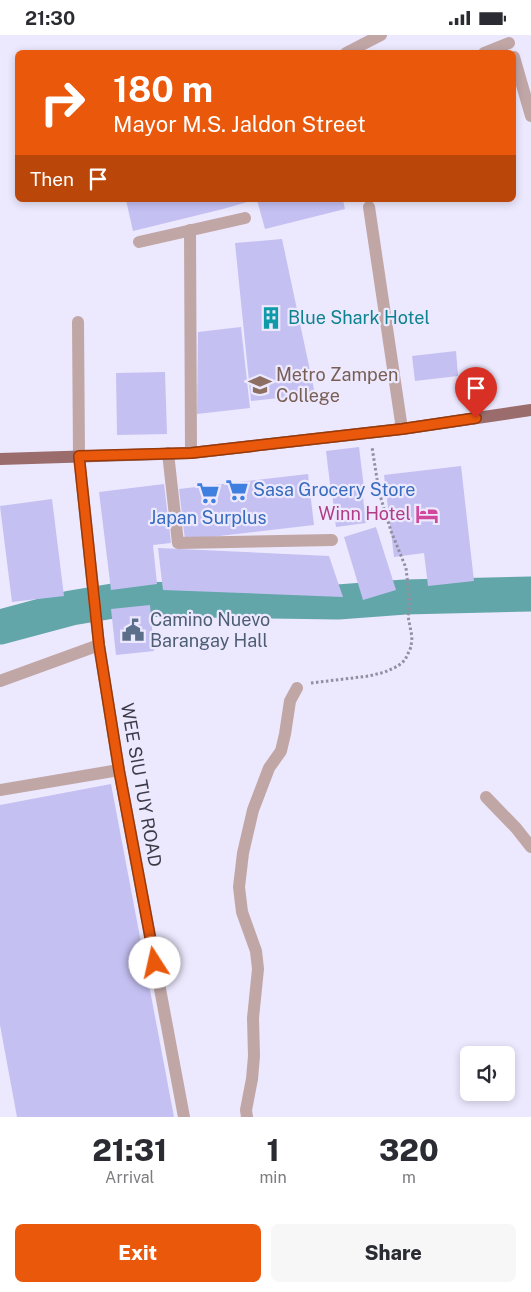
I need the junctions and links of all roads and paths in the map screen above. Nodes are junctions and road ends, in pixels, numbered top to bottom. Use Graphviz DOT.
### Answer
graph roads {
  1 [pos="381,35"];
  2 [pos="510,43"];
  3 [pos="352,50"];
  4 [pos="492,50"];
  5 [pos="516,64"];
  6 [pos="531,115"];
  7 [pos="369,207"];
  8 [pos="245,218"];
  9 [pos="190,230"];
  10 [pos="139,242"];
  11 [pos="78,322"];
  12 [pos="531,410"];
  13 [pos="402,429"];
  14 [pos="369,432"];
  15 [pos="168,453"];
  16 [pos="191,453"];
  17 [pos="79,456"];
  18 [pos="0,459"];
  19 [pos="332,540"];
  20 [pos="99,645"];
  21 [pos="0,681"];
  22 [pos="297,688"];
  23 [pos="119,770"];
  24 [pos="0,790"];
  25 [pos="486,797"];
  26 [pos="531,847"];
  27 [pos="184,1117"];
  28 [pos="247,1117"];
  1 -- 3 [label="street"];
  2 -- 4 [label="street"];
  5 -- 6 [label="street"];
  7 -- 13 [label="street"];
  8 -- 9 [label="street"];
  9 -- 10 [label="street"];
  9 -- 16 [label="street"];
  11 -- 17 [label="street, WEE SIU TUY ROAD"];
  12 -- 13 [label="main road"];
  13 -- 14 [label="main road"];
  14 -- 16 [label="main road"];
  14 -- 22 [label="path"];
  15 -- 16 [label="main road"];
  15 -- 17 [label="main road"];
  15 -- 19 [label="street"];
  17 -- 18 [label="main road"];
  17 -- 20 [label="street, WEE SIU TUY ROAD"];
  20 -- 21 [label="street"];
  20 -- 23 [label="street, WEE SIU TUY ROAD"];
  22 -- 28 [label="street"];
  23 -- 24 [label="street"];
  23 -- 27 [label="street, WEE SIU TUY ROAD"];
  25 -- 26 [label="street"];
}
